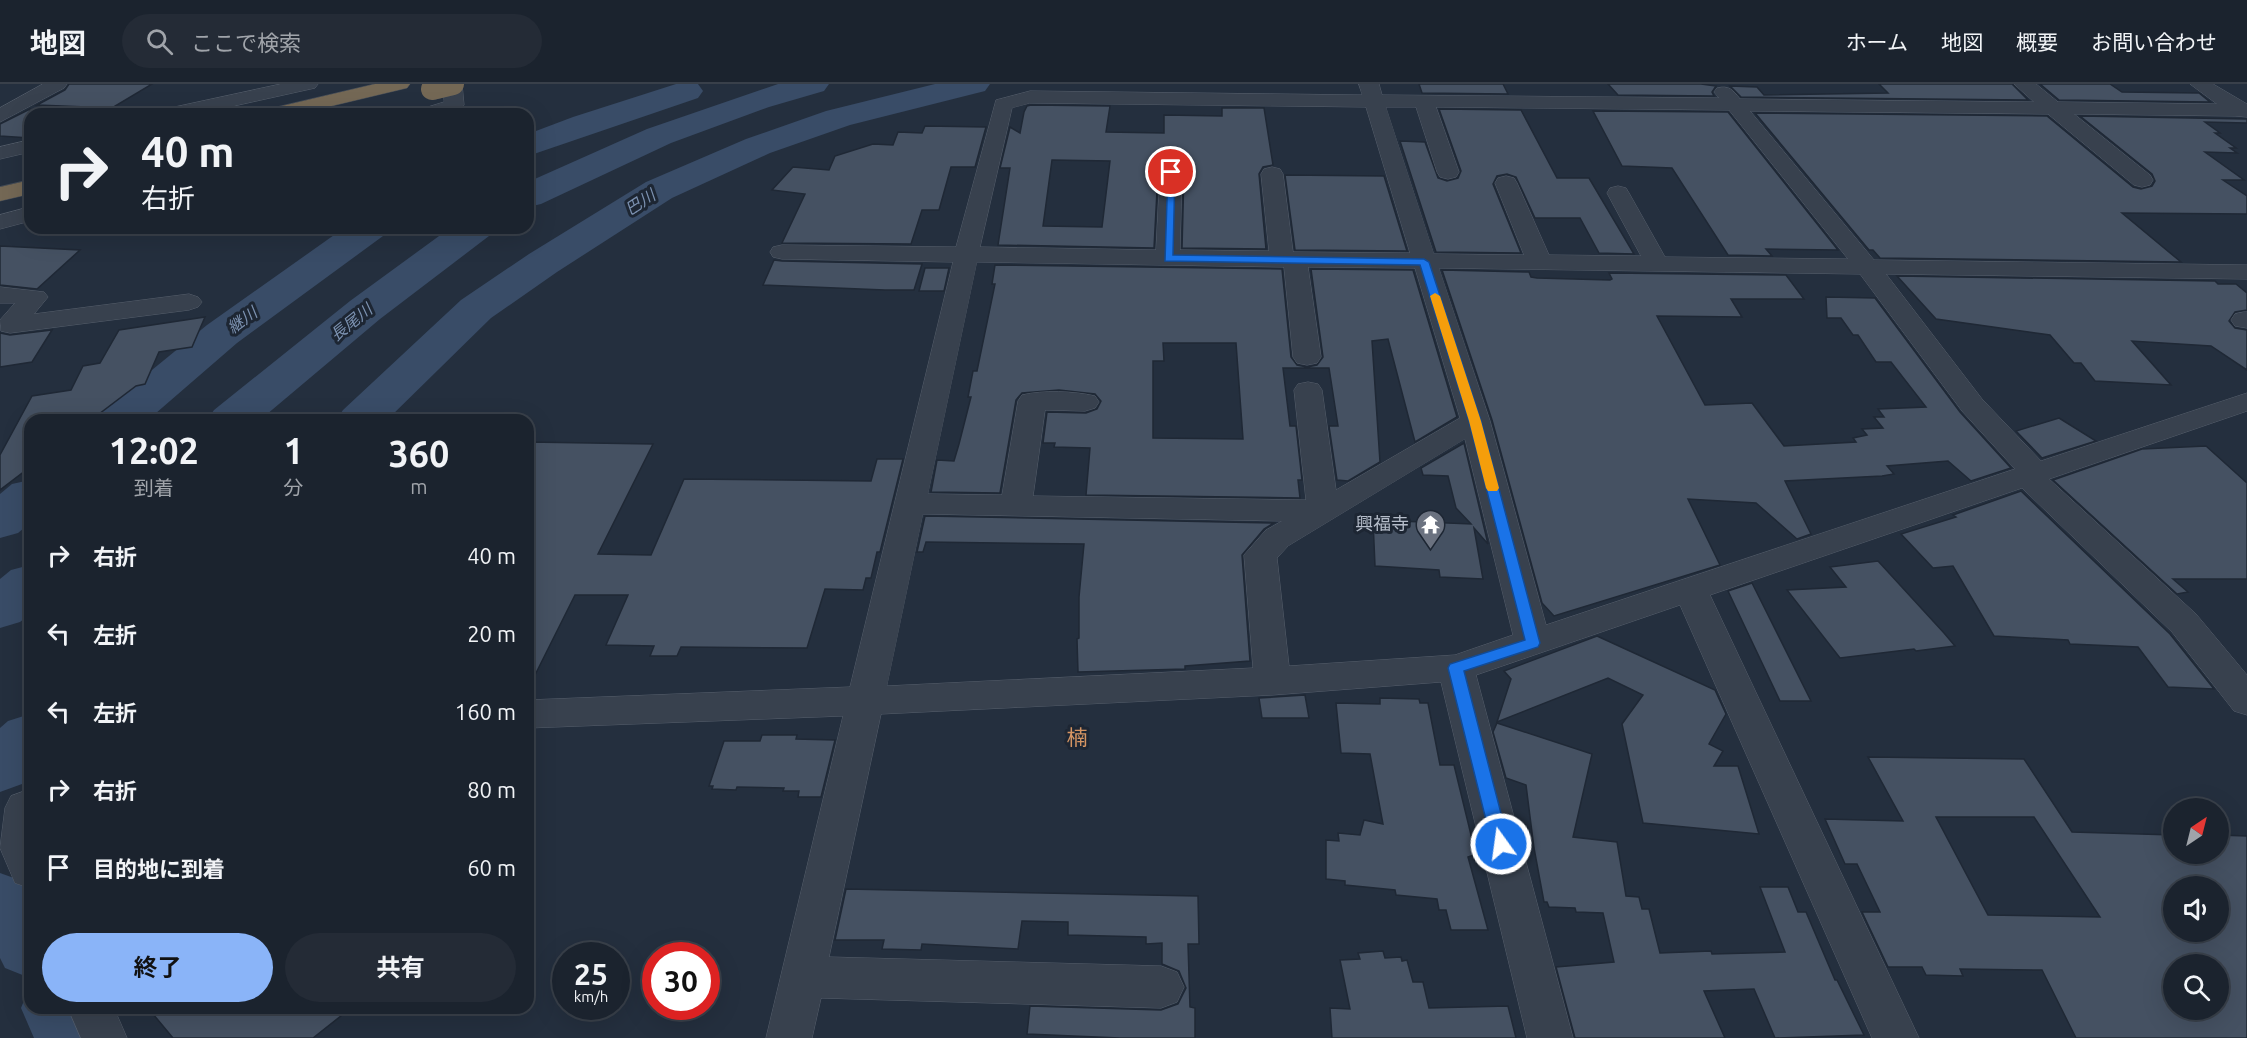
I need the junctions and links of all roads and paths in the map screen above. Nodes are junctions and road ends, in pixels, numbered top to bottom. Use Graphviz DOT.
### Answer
graph roads {
  1 [pos="57,84"];
  2 [pos="308,84"];
  3 [pos="400,84"];
  4 [pos="1718,84"];
  5 [pos="2024,84"];
  6 [pos="2200,84"];
  7 [pos="446,86"];
  8 [pos="1372,92"];
  9 [pos="1424,101"];
  10 [pos="1734,105"];
  11 [pos="198,108"];
  12 [pos="298,108"];
  13 [pos="352,108"];
  14 [pos="444,108"];
  15 [pos="2055,108"];
  16 [pos="2245,112"];
  17 [pos="0,116"];
  18 [pos="24,147"];
  19 [pos="0,153"];
  20 [pos="1171,172"];
  21 [pos="1448,172"];
  22 [pos="24,174"];
  23 [pos="1272,174"];
  24 [pos="0,180"];
  25 [pos="2142,180"];
  26 [pos="1506,183"];
  27 [pos="24,189"];
  28 [pos="1618,193"];
  29 [pos="0,195"];
  30 [pos="24,216"];
  31 [pos="0,222"];
  32 [pos="782,252"];
  33 [pos="966,256"];
  34 [pos="1168,258"];
  35 [pos="1288,260"];
  36 [pos="1424,262"];
  37 [pos="1540,263"];
  38 [pos="1657,264"];
  39 [pos="1867,267"];
  40 [pos="2247,272"];
  41 [pos="0,295"];
  42 [pos="189,302"];
  43 [pos="1307,357"];
  44 [pos="1308,390"];
  45 [pos="1085,402"];
  46 [pos="2247,402"];
  47 [pos="1475,421"];
  48 [pos="2031,475"];
  49 [pos="910,504"];
  50 [pos="1016,506"];
  51 [pos="1323,510"];
  52 [pos="1690,589"];
  53 [pos="1533,643"];
  54 [pos="1456,668"];
  55 [pos="1272,681"];
  56 [pos="865,701"];
  57 [pos="2247,701"];
  58 [pos="534,714"];
  59 [pos="18,812"];
  60 [pos="24,856"];
  61 [pos="803,977"];
  62 [pos="1161,987"];
  63 [pos="94,1014"];
  64 [pos="104,1038"];
  65 [pos="789,1038"];
  66 [pos="1550,1038"];
  67 [pos="1896,1038"];
  1 -- 17 [label="street"];
  2 -- 11 [label="street"];
  3 -- 12 [label="highway"];
  4 -- 10 [label="street"];
  5 -- 15 [label="street"];
  6 -- 16 [label="street"];
  7 -- 13 [label="highway"];
  7 -- 14 [label="street"];
  8 -- 9 [label="street"];
  8 -- 33 [label="street"];
  8 -- 36 [label="street"];
  9 -- 10 [label="street"];
  9 -- 21 [label="street"];
  10 -- 15 [label="street"];
  10 -- 39 [label="street"];
  15 -- 16 [label="street"];
  15 -- 25 [label="street"];
  18 -- 19 [label="street"];
  20 -- 34 [label="street"];
  22 -- 24 [label="highway"];
  23 -- 35 [label="street"];
  26 -- 37 [label="street"];
  27 -- 29 [label="highway"];
  28 -- 38 [label="street"];
  30 -- 31 [label="street"];
  32 -- 33 [label="street"];
  33 -- 34 [label="street"];
  33 -- 49 [label="street"];
  34 -- 35 [label="street"];
  35 -- 36 [label="street"];
  35 -- 43 [label="street"];
  36 -- 37 [label="street"];
  36 -- 47 [label="street"];
  37 -- 38 [label="street"];
  38 -- 39 [label="street"];
  39 -- 40 [label="street"];
  39 -- 48 [label="street"];
  41 -- 42 [label="street"];
  44 -- 51 [label="street"];
  45 -- 50 [label="street"];
  46 -- 48 [label="street"];
  47 -- 51 [label="street"];
  47 -- 53 [label="street"];
  48 -- 52 [label="street"];
  48 -- 57 [label="street"];
  49 -- 50 [label="street"];
  49 -- 56 [label="street"];
  50 -- 51 [label="street"];
  51 -- 55 [label="street"];
  52 -- 53 [label="street"];
  52 -- 67 [label="street"];
  53 -- 54 [label="street"];
  54 -- 55 [label="street"];
  54 -- 66 [label="street"];
  55 -- 56 [label="street"];
  56 -- 58 [label="street"];
  56 -- 61 [label="street"];
  59 -- 60 [label="street"];
  61 -- 62 [label="street"];
  61 -- 65 [label="street"];
  63 -- 64 [label="street"];
}
